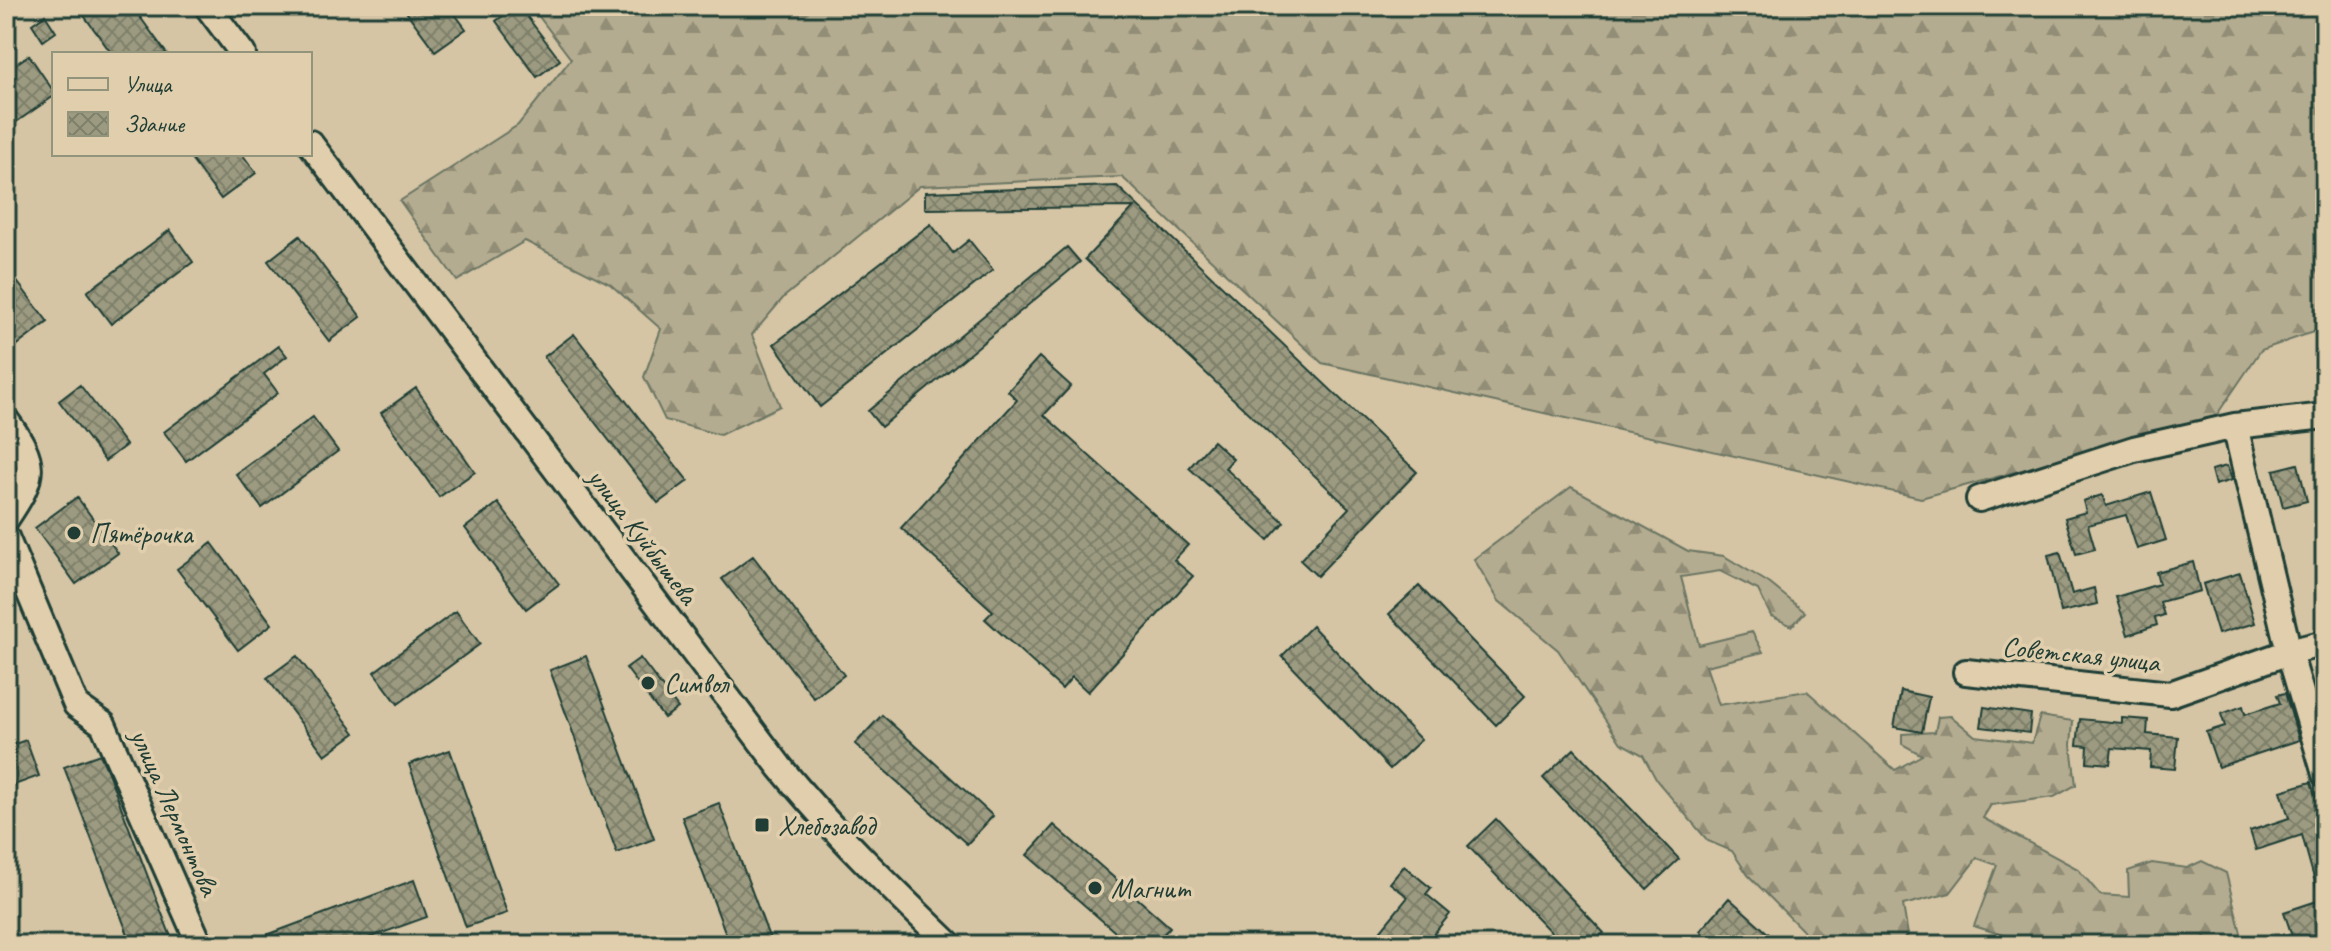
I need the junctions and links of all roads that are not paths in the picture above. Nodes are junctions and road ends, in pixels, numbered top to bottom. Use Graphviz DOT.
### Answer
graph roads {
  1 [pos="207,6"];
  2 [pos="242,52"];
  3 [pos="312,146"];
  4 [pos="2325,416"];
  5 [pos="6,420"];
  6 [pos="2235,426"];
  7 [pos="1979,499"];
  8 [pos="6,519"];
  9 [pos="6,537"];
  10 [pos="2325,643"];
  11 [pos="2289,652"];
  12 [pos="1966,672"];
  13 [pos="2325,774"];
  14 [pos="200,945"];
  15 [pos="950,945"];
  1 -- 2 [label="street"];
  3 -- 15 [label="street, улица Куйбышева"];
  4 -- 6 [label="street"];
  5 -- 8 [label="street"];
  6 -- 7 [label="street"];
  6 -- 11 [label="street"];
  9 -- 14 [label="street, улица Лермонтова"];
  10 -- 11 [label="street, Советская улица"];
  11 -- 12 [label="street, Советская улица"];
  11 -- 13 [label="street"];
}
